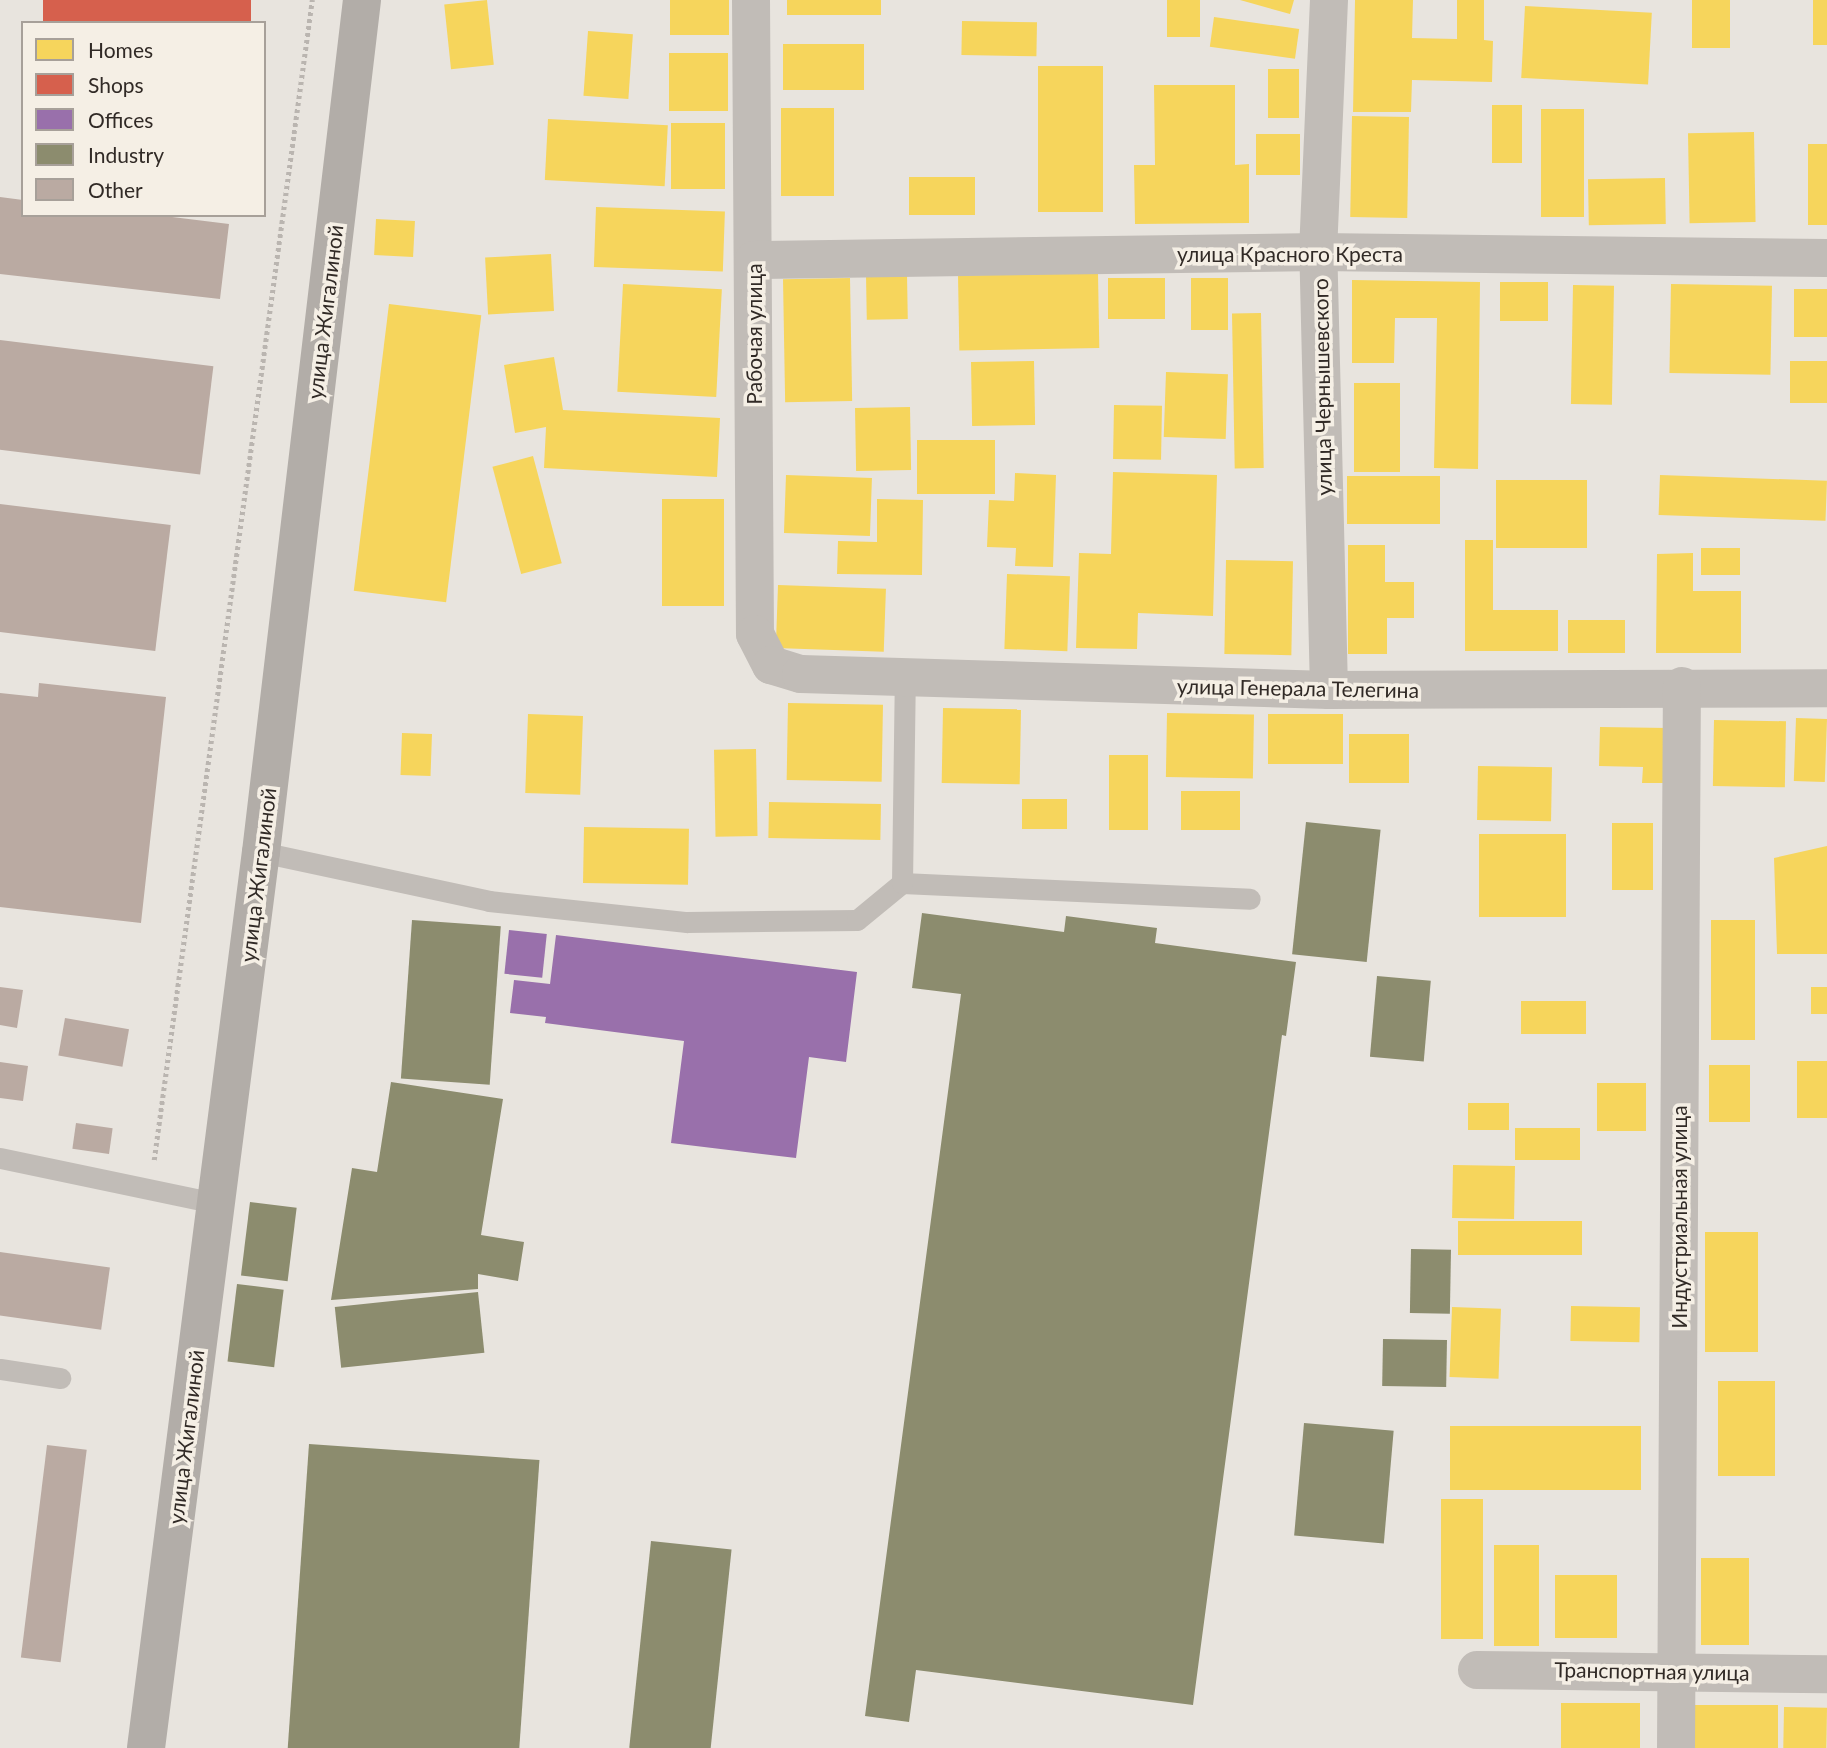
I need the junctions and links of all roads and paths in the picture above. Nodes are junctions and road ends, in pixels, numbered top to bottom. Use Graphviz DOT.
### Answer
graph roads {
  1 [pos="312,0"];
  2 [pos="362,0"];
  3 [pos="751,0"];
  4 [pos="1329,0"];
  5 [pos="1318,253"];
  6 [pos="1827,258"];
  7 [pos="754,260"];
  8 [pos="771,665"];
  9 [pos="905,679"];
  10 [pos="1682,686"];
  11 [pos="1827,688"];
  12 [pos="1329,690"];
  13 [pos="261,852"];
  14 [pos="902,883"];
  15 [pos="1250,899"];
  16 [pos="0,1158"];
  17 [pos="150,1189"];
  18 [pos="216,1203"];
  19 [pos="0,1374"];
  20 [pos="60,1378"];
  21 [pos="1676,1669"];
  22 [pos="1477,1670"];
  23 [pos="1827,1674"];
  24 [pos="146,1748"];
  25 [pos="1676,1748"];
  1 -- 17 [label="path"];
  2 -- 13 [label="main road, улица Жигалиной"];
  3 -- 7 [label="street, Рабочая улица"];
  4 -- 5 [label="street, улица Чернышевского"];
  5 -- 6 [label="street, улица Красного Креста"];
  5 -- 7 [label="street, улица Красного Креста"];
  5 -- 12 [label="street, улица Чернышевского"];
  7 -- 8 [label="street, Рабочая улица"];
  8 -- 9 [label="street, улица Генерала Телегина"];
  9 -- 12 [label="street, улица Генерала Телегина"];
  9 -- 14 [label="lane"];
  10 -- 11 [label="street, улица Генерала Телегина"];
  10 -- 12 [label="street, улица Генерала Телегина"];
  10 -- 21 [label="street, Индустриальная улица"];
  13 -- 14 [label="lane"];
  13 -- 18 [label="main road, улица Жигалиной"];
  14 -- 15 [label="lane"];
  16 -- 17 [label="lane"];
  17 -- 18 [label="lane"];
  18 -- 24 [label="main road, улица Жигалиной"];
  19 -- 20 [label="lane"];
  21 -- 22 [label="street, Транспортная улица"];
  21 -- 23 [label="street, Транспортная улица"];
  21 -- 25 [label="street, Индустриальная улица"];
}
